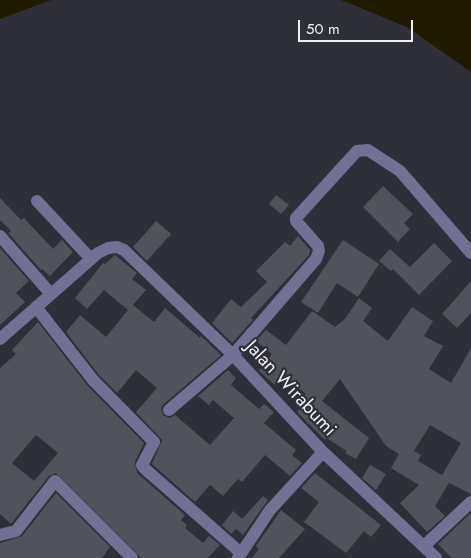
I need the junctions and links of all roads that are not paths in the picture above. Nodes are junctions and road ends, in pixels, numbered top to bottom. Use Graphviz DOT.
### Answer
graph roads {
  1 [pos="37,201"];
  2 [pos="0,236"];
  3 [pos="471,253"];
  4 [pos="91,259"];
  5 [pos="51,294"];
  6 [pos="36,306"];
  7 [pos="0,339"];
  8 [pos="233,355"];
  9 [pos="169,410"];
  10 [pos="323,452"];
  11 [pos="471,502"];
  12 [pos="0,535"];
  13 [pos="424,546"];
  14 [pos="239,555"];
  15 [pos="132,558"];
  16 [pos="436,558"];
  1 -- 4 [label="street"];
  2 -- 5 [label="street"];
  3 -- 8 [label="street"];
  4 -- 5 [label="street"];
  4 -- 8 [label="street, Jalan Wirabumi"];
  5 -- 6 [label="street"];
  6 -- 7 [label="street"];
  6 -- 14 [label="street"];
  8 -- 9 [label="street"];
  8 -- 10 [label="street, Jalan Wirabumi"];
  10 -- 13 [label="street, Jalan Wirabumi"];
  10 -- 14 [label="street"];
  11 -- 13 [label="street"];
  12 -- 15 [label="street"];
  13 -- 16 [label="street, Jalan Wirabumi"];
}
